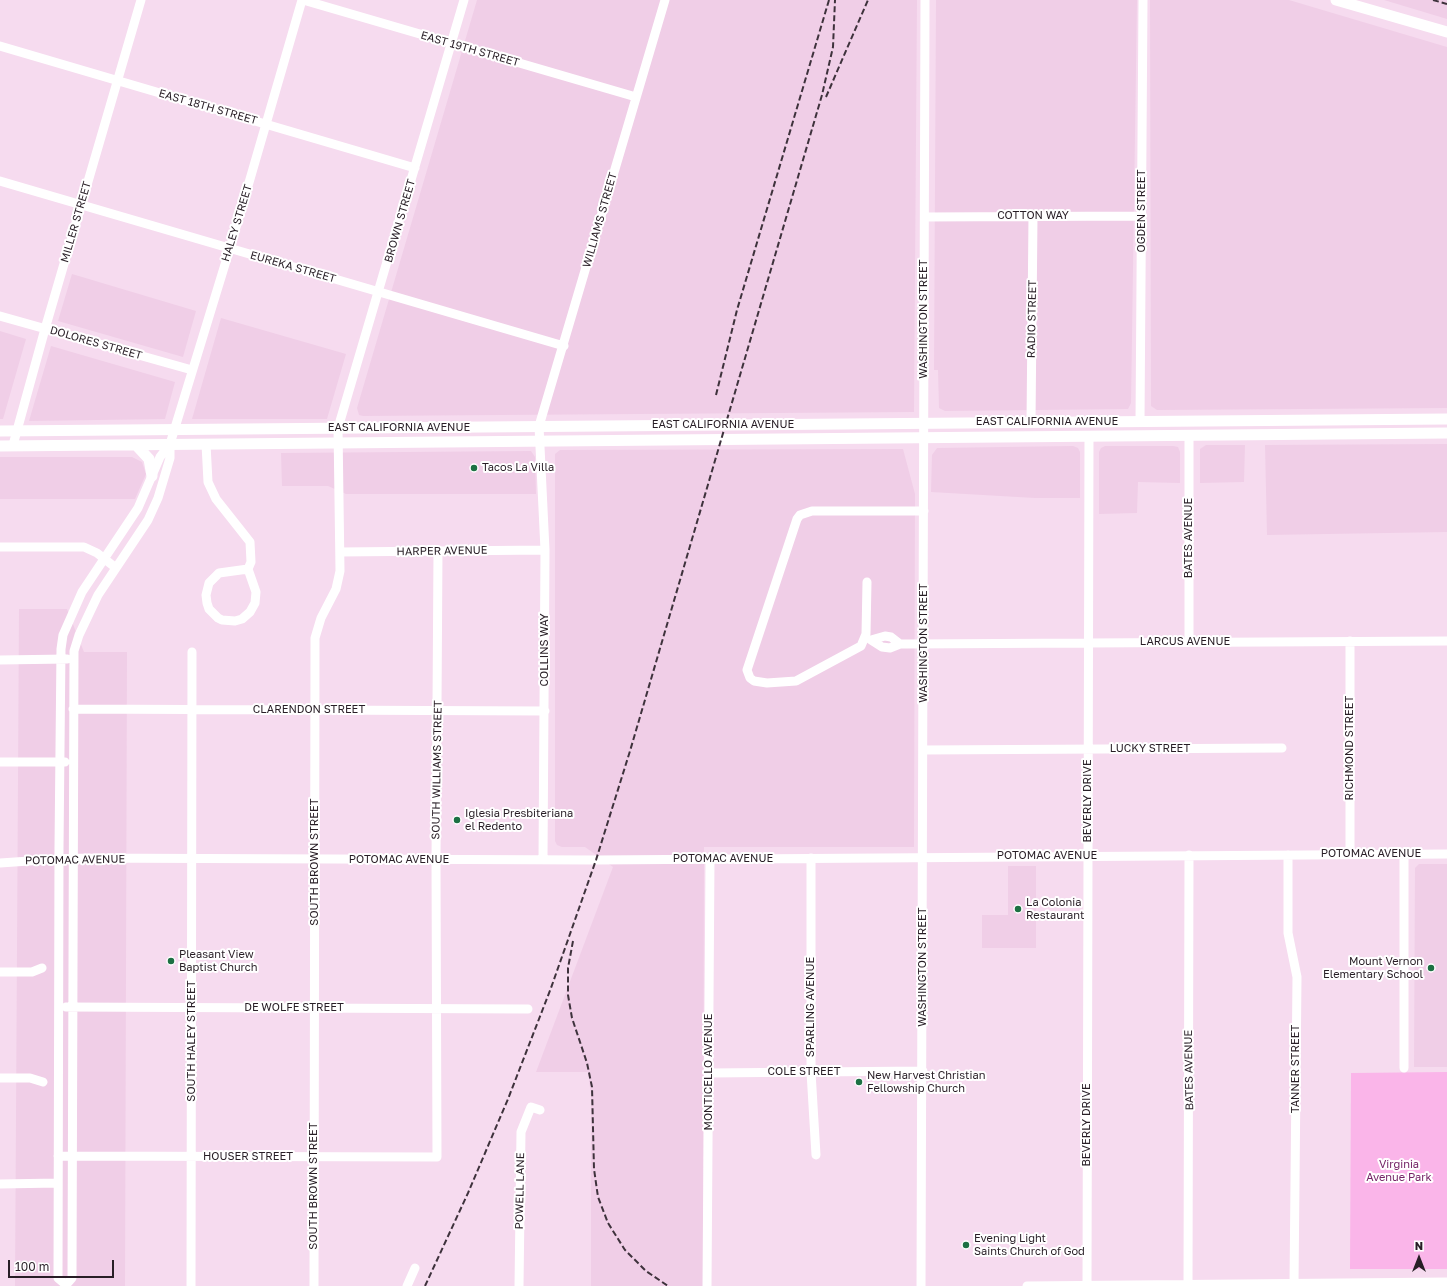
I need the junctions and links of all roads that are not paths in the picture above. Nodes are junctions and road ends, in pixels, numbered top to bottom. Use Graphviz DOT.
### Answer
graph roads {
  1 [pos="141,0"];
  2 [pos="303,0"];
  3 [pos="464,0"];
  4 [pos="665,0"];
  5 [pos="925,0"];
  6 [pos="1143,0"];
  7 [pos="1336,0"];
  8 [pos="1447,32"];
  9 [pos="452,43"];
  10 [pos="0,46"];
  11 [pos="117,80"];
  12 [pos="636,98"];
  13 [pos="266,124"];
  14 [pos="415,168"];
  15 [pos="0,181"];
  16 [pos="81,205"];
  17 [pos="1034,216"];
  18 [pos="1142,216"];
  19 [pos="925,217"];
  20 [pos="230,248"];
  21 [pos="379,292"];
  22 [pos="0,316"];
  23 [pos="44,329"];
  24 [pos="564,346"];
  25 [pos="192,370"];
  26 [pos="1447,419"];
  27 [pos="1308,420"];
  28 [pos="1251,421"];
  29 [pos="1031,422"];
  30 [pos="1140,422"];
  31 [pos="924,423"];
  32 [pos="539,426"];
  33 [pos="338,428"];
  34 [pos="174,430"];
  35 [pos="0,431"];
  36 [pos="15,431"];
  37 [pos="1447,433"];
  38 [pos="1189,435"];
  39 [pos="1247,435"];
  40 [pos="1089,436"];
  41 [pos="924,437"];
  42 [pos="540,440"];
  43 [pos="338,443"];
  44 [pos="170,444"];
  45 [pos="206,444"];
  46 [pos="136,445"];
  47 [pos="0,446"];
  48 [pos="13,446"];
  49 [pos="152,476"];
  50 [pos="924,511"];
  51 [pos="0,547"];
  52 [pos="545,550"];
  53 [pos="438,551"];
  54 [pos="340,552"];
  55 [pos="105,560"];
  56 [pos="116,568"];
  57 [pos="248,569"];
  58 [pos="867,582"];
  59 [pos="868,639"];
  60 [pos="1447,640"];
  61 [pos="1350,641"];
  62 [pos="1088,642"];
  63 [pos="1189,642"];
  64 [pos="923,644"];
  65 [pos="192,652"];
  66 [pos="61,659"];
  67 [pos="73,659"];
  68 [pos="0,660"];
  69 [pos="73,709"];
  70 [pos="192,710"];
  71 [pos="315,710"];
  72 [pos="438,711"];
  73 [pos="544,711"];
  74 [pos="1282,748"];
  75 [pos="1088,749"];
  76 [pos="923,750"];
  77 [pos="0,762"];
  78 [pos="60,762"];
  79 [pos="73,762"];
  80 [pos="1350,854"];
  81 [pos="1404,854"];
  82 [pos="1447,854"];
  83 [pos="1189,855"];
  84 [pos="1288,855"];
  85 [pos="1088,856"];
  86 [pos="923,857"];
  87 [pos="73,858"];
  88 [pos="811,858"];
  89 [pos="59,859"];
  90 [pos="192,859"];
  91 [pos="315,859"];
  92 [pos="543,859"];
  93 [pos="710,859"];
  94 [pos="436,860"];
  95 [pos="0,863"];
  96 [pos="42,968"];
  97 [pos="0,972"];
  98 [pos="59,1007"];
  99 [pos="73,1007"];
  100 [pos="192,1008"];
  101 [pos="314,1008"];
  102 [pos="437,1008"];
  103 [pos="528,1009"];
  104 [pos="1404,1068"];
  105 [pos="811,1072"];
  106 [pos="923,1072"];
  107 [pos="710,1073"];
  108 [pos="0,1078"];
  109 [pos="43,1082"];
  110 [pos="540,1110"];
  111 [pos="816,1155"];
  112 [pos="58,1156"];
  113 [pos="72,1156"];
  114 [pos="192,1157"];
  115 [pos="314,1157"];
  116 [pos="437,1157"];
  117 [pos="58,1183"];
  118 [pos="0,1184"];
  119 [pos="415,1268"];
  120 [pos="1447,1282"];
  121 [pos="1188,1284"];
  122 [pos="1294,1284"];
  123 [pos="65,1285"];
  124 [pos="1087,1285"];
  125 [pos="1348,1285"];
  126 [pos="191,1286"];
  127 [pos="314,1286"];
  128 [pos="408,1286"];
  129 [pos="519,1286"];
  130 [pos="707,1286"];
  131 [pos="921,1286"];
  132 [pos="1027,1286"];
  1 -- 11 [label="street, MILLER STREET"];
  2 -- 9 [label="street, EAST 19TH STREET"];
  2 -- 13 [label="street, HALEY STREET"];
  3 -- 9 [label="street, BROWN STREET"];
  4 -- 12 [label="street, WILLIAMS STREET"];
  5 -- 19 [label="street, WASHINGTON STREET"];
  6 -- 18 [label="street, OGDEN STREET"];
  7 -- 8 [label="main road"];
  9 -- 12 [label="street, EAST 19TH STREET"];
  9 -- 14 [label="street, BROWN STREET"];
  10 -- 11 [label="street, EAST 18TH STREET"];
  11 -- 13 [label="street, EAST 18TH STREET"];
  11 -- 16 [label="street, MILLER STREET"];
  12 -- 24 [label="street, WILLIAMS STREET"];
  13 -- 14 [label="street, EAST 18TH STREET"];
  13 -- 20 [label="street, HALEY STREET"];
  14 -- 21 [label="street, BROWN STREET"];
  15 -- 16 [label="street, EUREKA STREET"];
  16 -- 20 [label="street, EUREKA STREET"];
  16 -- 23 [label="street, MILLER STREET"];
  17 -- 18 [label="street, COTTON WAY"];
  17 -- 19 [label="street, COTTON WAY"];
  17 -- 29 [label="street, RADIO STREET"];
  18 -- 30 [label="street, OGDEN STREET"];
  19 -- 31 [label="street, WASHINGTON STREET"];
  20 -- 21 [label="street, EUREKA STREET"];
  20 -- 25 [label="street, HALEY STREET"];
  21 -- 24 [label="street, EUREKA STREET"];
  21 -- 33 [label="street, BROWN STREET"];
  22 -- 23 [label="street, DOLORES STREET"];
  23 -- 25 [label="street, DOLORES STREET"];
  23 -- 36 [label="street, MILLER STREET"];
  24 -- 32 [label="street, WILLIAMS STREET"];
  25 -- 34 [label="street, HALEY STREET"];
  26 -- 27 [label="main road, EAST CALIFORNIA AVENUE"];
  27 -- 28 [label="main road, EAST CALIFORNIA AVENUE"];
  27 -- 39 [label="main road"];
  28 -- 30 [label="main road, EAST CALIFORNIA AVENUE"];
  28 -- 38 [label="main road"];
  29 -- 30 [label="main road, EAST CALIFORNIA AVENUE"];
  29 -- 31 [label="main road, EAST CALIFORNIA AVENUE"];
  31 -- 32 [label="main road, EAST CALIFORNIA AVENUE"];
  31 -- 41 [label="street, WASHINGTON STREET"];
  32 -- 33 [label="main road, EAST CALIFORNIA AVENUE"];
  32 -- 42 [label="street, WILLIAMS STREET"];
  33 -- 34 [label="main road, EAST CALIFORNIA AVENUE"];
  33 -- 43 [label="street, BROWN STREET"];
  34 -- 36 [label="main road, EAST CALIFORNIA AVENUE"];
  34 -- 44 [label="street, HALEY STREET"];
  35 -- 36 [label="main road, EAST CALIFORNIA AVENUE"];
  36 -- 48 [label="street, MILLER STREET"];
  37 -- 39 [label="main road, EAST CALIFORNIA AVENUE"];
  38 -- 39 [label="main road, EAST CALIFORNIA AVENUE"];
  38 -- 40 [label="main road, EAST CALIFORNIA AVENUE"];
  38 -- 63 [label="street, BATES AVENUE"];
  40 -- 41 [label="main road, EAST CALIFORNIA AVENUE"];
  40 -- 62 [label="street, BEVERLY DRIVE"];
  41 -- 42 [label="main road, EAST CALIFORNIA AVENUE"];
  41 -- 50 [label="street, WASHINGTON STREET"];
  42 -- 43 [label="main road, EAST CALIFORNIA AVENUE"];
  42 -- 52 [label="street, COLLINS WAY"];
  43 -- 45 [label="main road, EAST CALIFORNIA AVENUE"];
  43 -- 54 [label="street, SOUTH BROWN STREET"];
  44 -- 45 [label="main road, EAST CALIFORNIA AVENUE"];
  44 -- 46 [label="main road, EAST CALIFORNIA AVENUE"];
  44 -- 49 [label="street"];
  44 -- 56 [label="street"];
  45 -- 57 [label="street"];
  46 -- 48 [label="main road, EAST CALIFORNIA AVENUE"];
  46 -- 49 [label="main road"];
  47 -- 48 [label="main road, EAST CALIFORNIA AVENUE"];
  49 -- 55 [label="street"];
  50 -- 59 [label="street"];
  50 -- 64 [label="street, WASHINGTON STREET"];
  51 -- 55 [label="street"];
  52 -- 53 [label="street, HARPER AVENUE"];
  52 -- 73 [label="street, COLLINS WAY"];
  53 -- 54 [label="street, HARPER AVENUE"];
  53 -- 72 [label="street, SOUTH WILLIAMS STREET"];
  54 -- 71 [label="street, SOUTH BROWN STREET"];
  55 -- 56 [label="street"];
  55 -- 66 [label="street"];
  56 -- 67 [label="street"];
  57 -- 57 [label="street"];
  58 -- 59 [label="street"];
  59 -- 64 [label="street, LARCUS AVENUE"];
  60 -- 61 [label="street, LARCUS AVENUE"];
  61 -- 63 [label="street, LARCUS AVENUE"];
  61 -- 80 [label="street, RICHMOND STREET"];
  62 -- 63 [label="street, LARCUS AVENUE"];
  62 -- 64 [label="street, LARCUS AVENUE"];
  62 -- 75 [label="street, BEVERLY DRIVE"];
  64 -- 76 [label="street, WASHINGTON STREET"];
  65 -- 70 [label="street, SOUTH HALEY STREET"];
  66 -- 67 [label="street"];
  66 -- 68 [label="street"];
  66 -- 78 [label="street"];
  67 -- 69 [label="street"];
  69 -- 70 [label="street, CLARENDON STREET"];
  69 -- 79 [label="street"];
  70 -- 71 [label="street, CLARENDON STREET"];
  70 -- 90 [label="street, SOUTH HALEY STREET"];
  71 -- 72 [label="street, CLARENDON STREET"];
  71 -- 91 [label="street, SOUTH BROWN STREET"];
  72 -- 73 [label="street, CLARENDON STREET"];
  72 -- 94 [label="street, SOUTH WILLIAMS STREET"];
  73 -- 92 [label="street, COLLINS WAY"];
  74 -- 75 [label="street, LUCKY STREET"];
  75 -- 76 [label="street, LUCKY STREET"];
  75 -- 85 [label="street, BEVERLY DRIVE"];
  76 -- 86 [label="street, WASHINGTON STREET"];
  77 -- 78 [label="street"];
  78 -- 79 [label="street"];
  78 -- 89 [label="street"];
  79 -- 87 [label="street"];
  80 -- 81 [label="street, POTOMAC AVENUE"];
  80 -- 84 [label="street, POTOMAC AVENUE"];
  81 -- 82 [label="street, POTOMAC AVENUE"];
  81 -- 104 [label="street"];
  83 -- 84 [label="street, POTOMAC AVENUE"];
  83 -- 85 [label="street, POTOMAC AVENUE"];
  83 -- 121 [label="street, BATES AVENUE"];
  84 -- 122 [label="street, TANNER STREET"];
  85 -- 86 [label="street, POTOMAC AVENUE"];
  85 -- 124 [label="street, BEVERLY DRIVE"];
  86 -- 88 [label="street, POTOMAC AVENUE"];
  86 -- 106 [label="street, WASHINGTON STREET"];
  87 -- 89 [label="street, POTOMAC AVENUE"];
  87 -- 90 [label="street, POTOMAC AVENUE"];
  87 -- 99 [label="street"];
  88 -- 93 [label="street, POTOMAC AVENUE"];
  88 -- 105 [label="street, SPARLING AVENUE"];
  89 -- 95 [label="street, POTOMAC AVENUE"];
  89 -- 98 [label="street"];
  90 -- 91 [label="street, POTOMAC AVENUE"];
  90 -- 100 [label="street, SOUTH HALEY STREET"];
  91 -- 94 [label="street, POTOMAC AVENUE"];
  91 -- 101 [label="street, SOUTH BROWN STREET"];
  92 -- 93 [label="street, POTOMAC AVENUE"];
  92 -- 94 [label="street, POTOMAC AVENUE"];
  93 -- 107 [label="street, MONTICELLO AVENUE"];
  94 -- 102 [label="street, SOUTH WILLIAMS STREET"];
  96 -- 97 [label="street"];
  98 -- 99 [label="street, DE WOLFE STREET"];
  98 -- 112 [label="street"];
  99 -- 100 [label="street, DE WOLFE STREET"];
  99 -- 113 [label="street"];
  100 -- 101 [label="street, DE WOLFE STREET"];
  100 -- 114 [label="street, SOUTH HALEY STREET"];
  101 -- 102 [label="street, DE WOLFE STREET"];
  101 -- 115 [label="street, SOUTH BROWN STREET"];
  102 -- 103 [label="street, DE WOLFE STREET"];
  102 -- 116 [label="street, SOUTH WILLIAMS STREET"];
  105 -- 106 [label="street, COLE STREET"];
  105 -- 107 [label="street, COLE STREET"];
  105 -- 111 [label="street, SPARLING AVENUE"];
  106 -- 131 [label="street, WASHINGTON STREET"];
  107 -- 130 [label="street, MONTICELLO AVENUE"];
  108 -- 109 [label="street"];
  110 -- 129 [label="street, POWELL LANE"];
  112 -- 113 [label="street, HOUSER STREET"];
  112 -- 117 [label="street"];
  113 -- 114 [label="street, HOUSER STREET"];
  113 -- 123 [label="street"];
  114 -- 115 [label="street, HOUSER STREET"];
  114 -- 126 [label="street, SOUTH HALEY STREET"];
  115 -- 116 [label="street, HOUSER STREET"];
  115 -- 127 [label="street, SOUTH BROWN STREET"];
  117 -- 118 [label="street"];
  117 -- 123 [label="street"];
  119 -- 128 [label="street"];
  120 -- 125 [label="street"];
  121 -- 122 [label="street"];
  121 -- 124 [label="street"];
  122 -- 125 [label="street"];
  124 -- 132 [label="street"];
}
